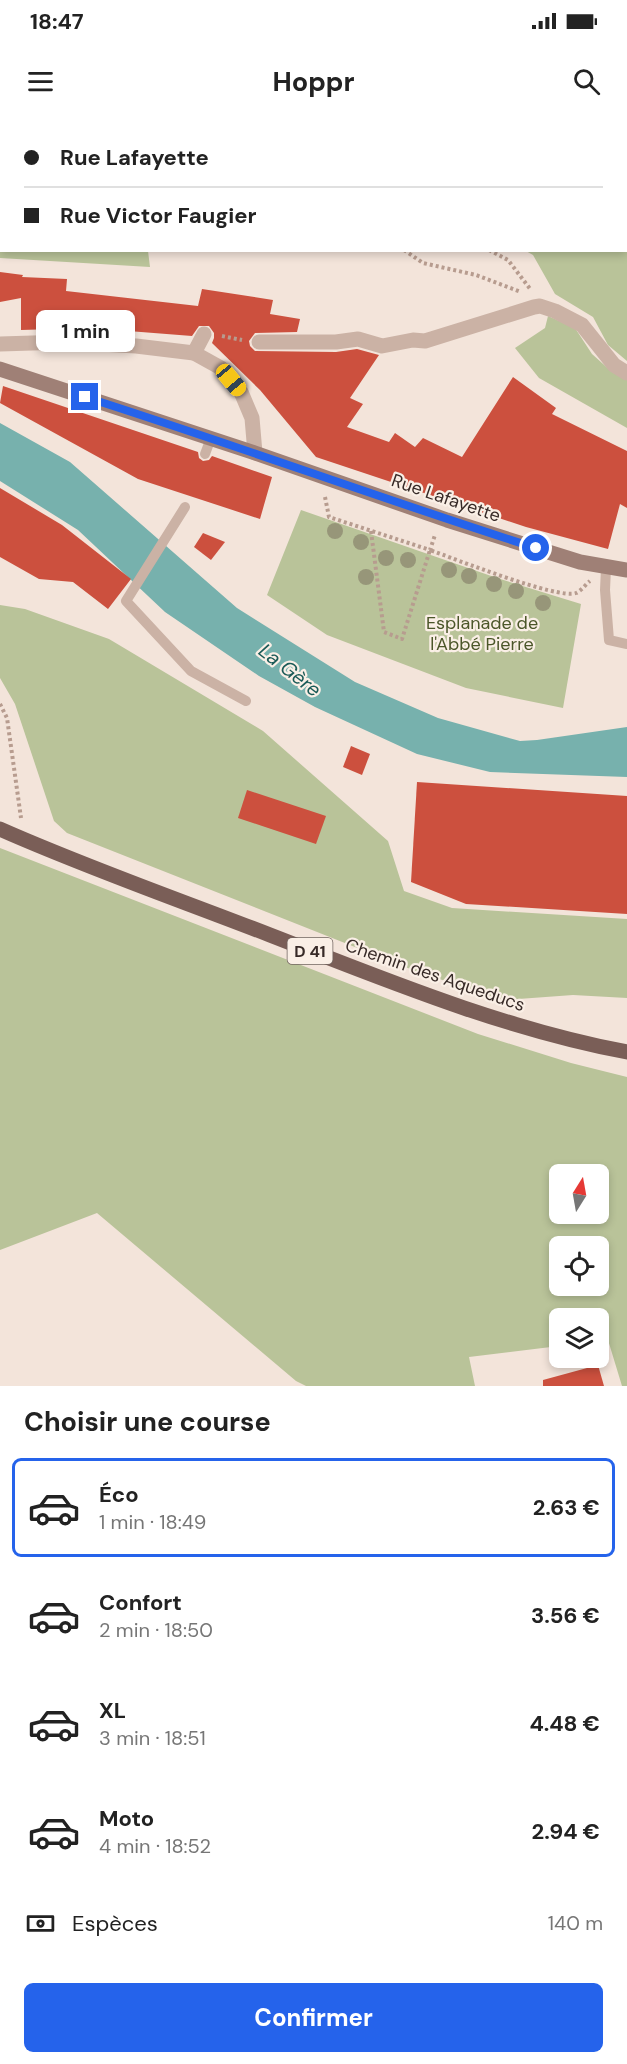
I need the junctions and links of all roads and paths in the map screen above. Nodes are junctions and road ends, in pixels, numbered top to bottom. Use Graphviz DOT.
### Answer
graph roads {
  1 [pos="407,252"];
  2 [pos="493,252"];
  3 [pos="539,302"];
  4 [pos="204,333"];
  5 [pos="259,342"];
  6 [pos="0,344"];
  7 [pos="194,353"];
  8 [pos="0,369"];
  9 [pos="627,373"];
  10 [pos="211,438"];
  11 [pos="255,453"];
  12 [pos="205,454"];
  13 [pos="320,475"];
  14 [pos="185,507"];
  15 [pos="447,520"];
  16 [pos="371,531"];
  17 [pos="430,550"];
  18 [pos="606,568"];
  19 [pos="627,570"];
  20 [pos="627,644"];
  21 [pos="246,700"];
  22 [pos="0,704"];
  23 [pos="0,829"];
  24 [pos="24,840"];
  25 [pos="627,1052"];
  1 -- 3 [label="path"];
  2 -- 3 [label="path"];
  3 -- 5 [label="street"];
  3 -- 9 [label="street"];
  4 -- 5 [label="path"];
  4 -- 7 [label="street"];
  6 -- 7 [label="street"];
  7 -- 11 [label="street"];
  8 -- 10 [label="main road, Rue Lafayette"];
  10 -- 11 [label="main road, Rue Lafayette"];
  10 -- 12 [label="lane"];
  11 -- 13 [label="main road, Rue Lafayette"];
  13 -- 15 [label="main road, Rue Lafayette"];
  13 -- 16 [label="path"];
  14 -- 21 [label="lane"];
  15 -- 17 [label="path"];
  15 -- 18 [label="main road, Rue Lafayette"];
  16 -- 17 [label="path"];
  16 -- 17 [label="path"];
  17 -- 18 [label="path"];
  18 -- 19 [label="main road, Rue Lafayette"];
  18 -- 20 [label="lane"];
  22 -- 24 [label="path"];
  23 -- 24 [label="main road, Chemin des Aqueducs / D 41"];
  24 -- 25 [label="main road, Chemin des Aqueducs / D 41"];
}
